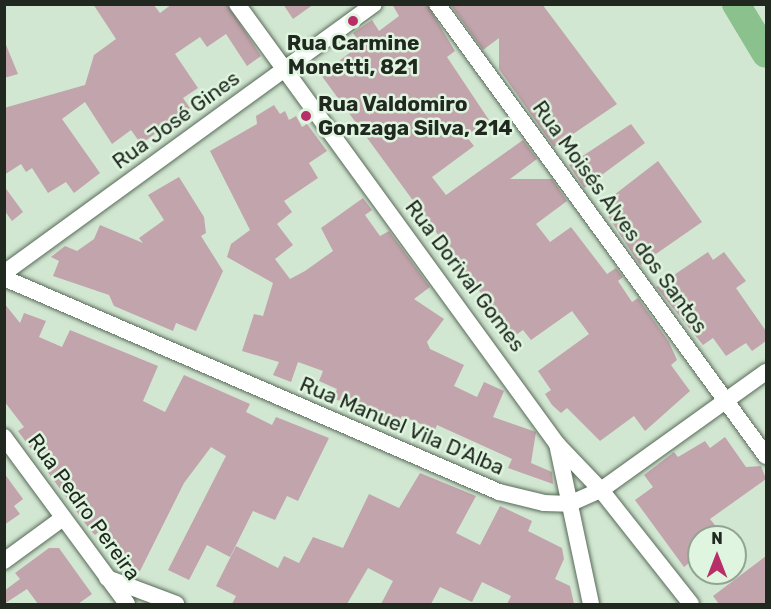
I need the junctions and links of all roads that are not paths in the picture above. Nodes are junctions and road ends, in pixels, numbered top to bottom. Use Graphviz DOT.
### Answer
graph roads {
  1 [pos="237,4"];
  2 [pos="374,4"];
  3 [pos="437,4"];
  4 [pos="283,70"];
  5 [pos="4,273"];
  6 [pos="4,278"];
  7 [pos="766,372"];
  8 [pos="726,401"];
  9 [pos="4,437"];
  10 [pos="557,444"];
  11 [pos="766,456"];
  12 [pos="601,490"];
  13 [pos="569,504"];
  14 [pos="63,518"];
  15 [pos="4,561"];
  16 [pos="107,578"];
  17 [pos="127,604"];
  18 [pos="176,604"];
  19 [pos="591,604"];
  20 [pos="691,604"];
  1 -- 4 [label="street, Rua Dorival Gomes"];
  2 -- 4 [label="street, Rua José Gines"];
  3 -- 8 [label="street, Rua Moisés Alves dos Santos"];
  4 -- 5 [label="street, Rua José Gines"];
  4 -- 10 [label="street, Rua Dorival Gomes"];
  6 -- 13 [label="street, Rua Manuel Vila D'Alba"];
  7 -- 8 [label="street"];
  8 -- 11 [label="street, Rua Moisés Alves dos Santos"];
  8 -- 12 [label="street"];
  9 -- 14 [label="street, Rua Pedro Pereira"];
  10 -- 12 [label="street"];
  10 -- 13 [label="street, Rua Dorival Gomes"];
  12 -- 13 [label="street"];
  12 -- 20 [label="street"];
  13 -- 19 [label="street, Rua Dorival Gomes"];
  14 -- 15 [label="street"];
  14 -- 16 [label="street, Rua Pedro Pereira"];
  16 -- 17 [label="street, Rua Pedro Pereira"];
  16 -- 18 [label="street"];
}
